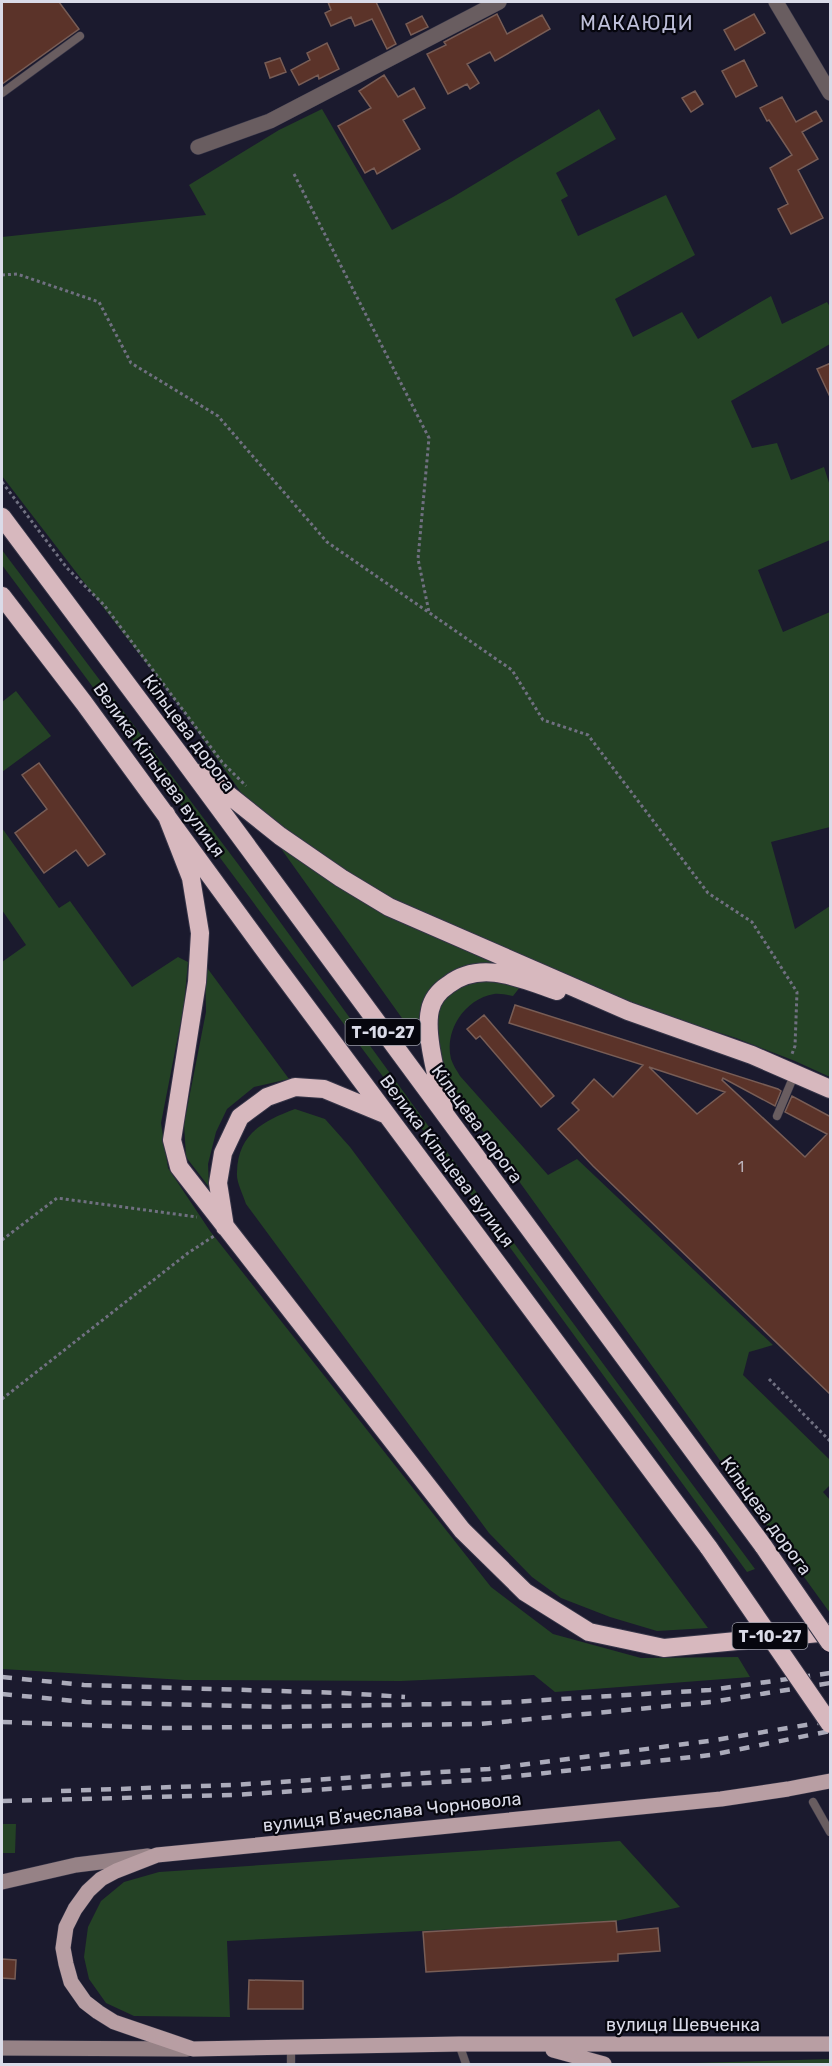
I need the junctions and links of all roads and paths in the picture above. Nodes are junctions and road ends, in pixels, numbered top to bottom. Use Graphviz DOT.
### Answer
graph roads {
  1 [pos="499,2"];
  2 [pos="776,2"];
  3 [pos="80,36"];
  4 [pos="2,93"];
  5 [pos="831,93"];
  6 [pos="198,147"];
  7 [pos="294,174"];
  8 [pos="2,275"];
  9 [pos="2,482"];
  10 [pos="2,517"];
  11 [pos="2,596"];
  12 [pos="430,613"];
  13 [pos="183,759"];
  14 [pos="247,787"];
  15 [pos="166,814"];
  16 [pos="628,1011"];
  17 [pos="791,1071"];
  18 [pos="831,1089"];
  19 [pos="387,1115"];
  20 [pos="777,1116"];
  21 [pos="446,1117"];
  22 [pos="222,1224"];
  23 [pos="2,1240"];
  24 [pos="770,1379"];
  25 [pos="2,1399"];
  26 [pos="831,1441"];
  27 [pos="831,1632"];
  28 [pos="831,1643"];
  29 [pos="831,1724"];
  30 [pos="831,1780"];
  31 [pos="813,1802"];
  32 [pos="831,1832"];
  33 [pos="157,1855"];
  34 [pos="2,1882"];
  35 [pos="459,2044"];
  36 [pos="831,2044"];
  37 [pos="535,2045"];
  38 [pos="291,2047"];
  39 [pos="2,2048"];
  40 [pos="193,2049"];
  41 [pos="291,2064"];
  42 [pos="466,2064"];
  43 [pos="604,2064"];
  1 -- 6 [label="street"];
  2 -- 5 [label="street"];
  3 -- 4 [label="lane"];
  7 -- 12 [label="path"];
  8 -- 12 [label="path"];
  9 -- 14 [label="path"];
  10 -- 13 [label="highway, Кільцева дорога / Т-10-27"];
  11 -- 15 [label="highway, Велика Кільцева вулиця / Т-10-27"];
  12 -- 17 [label="path"];
  13 -- 16 [label="highway"];
  13 -- 21 [label="highway, Кільцева дорога / Т-10-27"];
  15 -- 19 [label="highway, Велика Кільцева вулиця / Т-10-27"];
  15 -- 22 [label="highway"];
  16 -- 17 [label="highway"];
  16 -- 21 [label="highway"];
  17 -- 18 [label="highway"];
  17 -- 20 [label="lane"];
  19 -- 22 [label="highway"];
  19 -- 29 [label="highway, Велика Кільцева вулиця / Т-10-27, bridge"];
  21 -- 28 [label="highway, Кільцева дорога / Т-10-27, bridge"];
  22 -- 23 [label="path"];
  22 -- 25 [label="path"];
  22 -- 27 [label="highway"];
  24 -- 26 [label="path"];
  30 -- 33 [label="main road, вулиця Вʼячеслава Чорновола"];
  31 -- 32 [label="lane"];
  33 -- 34 [label="main road, вулиця Вʼячеслава Чорновола"];
  33 -- 40 [label="main road"];
  35 -- 37 [label="main road"];
  35 -- 38 [label="main road"];
  35 -- 42 [label="lane"];
  36 -- 37 [label="main road, вулиця Шевченка"];
  37 -- 43 [label="main road"];
  38 -- 40 [label="main road"];
  38 -- 41 [label="lane"];
  39 -- 40 [label="main road"];
}
